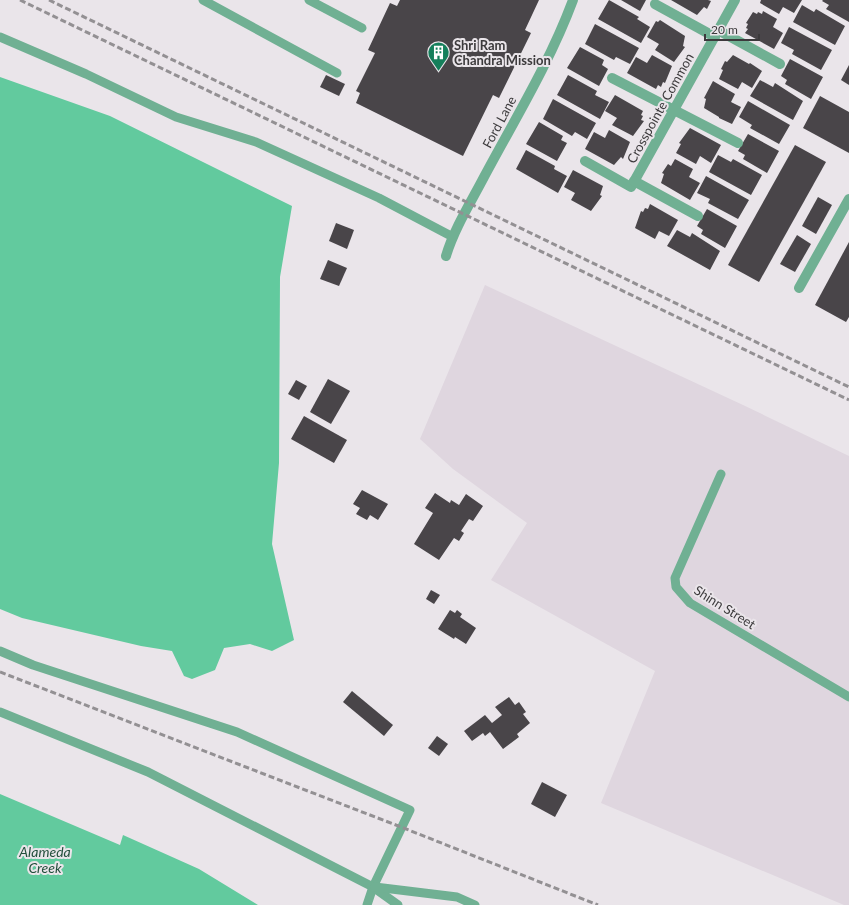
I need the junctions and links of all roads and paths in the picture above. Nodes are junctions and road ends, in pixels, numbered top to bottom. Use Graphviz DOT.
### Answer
graph roads {
  1 [pos="204,0"];
  2 [pos="309,0"];
  3 [pos="573,0"];
  4 [pos="735,0"];
  5 [pos="655,4"];
  6 [pos="362,28"];
  7 [pos="716,33"];
  8 [pos="0,37"];
  9 [pos="780,64"];
  10 [pos="337,73"];
  11 [pos="612,78"];
  12 [pos="674,110"];
  13 [pos="738,143"];
  14 [pos="585,161"];
  15 [pos="632,184"];
  16 [pos="849,199"];
  17 [pos="698,216"];
  18 [pos="453,237"];
  19 [pos="446,256"];
  20 [pos="799,288"];
  21 [pos="721,474"];
  22 [pos="0,651"];
  23 [pos="849,697"];
  24 [pos="0,712"];
  25 [pos="373,887"];
  26 [pos="367,905"];
  27 [pos="398,905"];
  28 [pos="475,905"];
  1 -- 10 [label="lane"];
  2 -- 6 [label="lane"];
  3 -- 18 [label="street, Ford Lane"];
  4 -- 7 [label="street, Crosspointe Common"];
  5 -- 7 [label="street"];
  7 -- 9 [label="street"];
  7 -- 12 [label="street, Crosspointe Common"];
  8 -- 18 [label="lane"];
  11 -- 12 [label="street"];
  12 -- 13 [label="street"];
  12 -- 15 [label="street, Crosspointe Common"];
  14 -- 15 [label="street"];
  15 -- 17 [label="street"];
  16 -- 20 [label="street"];
  18 -- 19 [label="street, Ford Lane"];
  21 -- 23 [label="lane, Shinn Street"];
  22 -- 25 [label="lane"];
  24 -- 25 [label="lane"];
  25 -- 26 [label="lane"];
  25 -- 27 [label="lane"];
  25 -- 28 [label="lane"];
}
